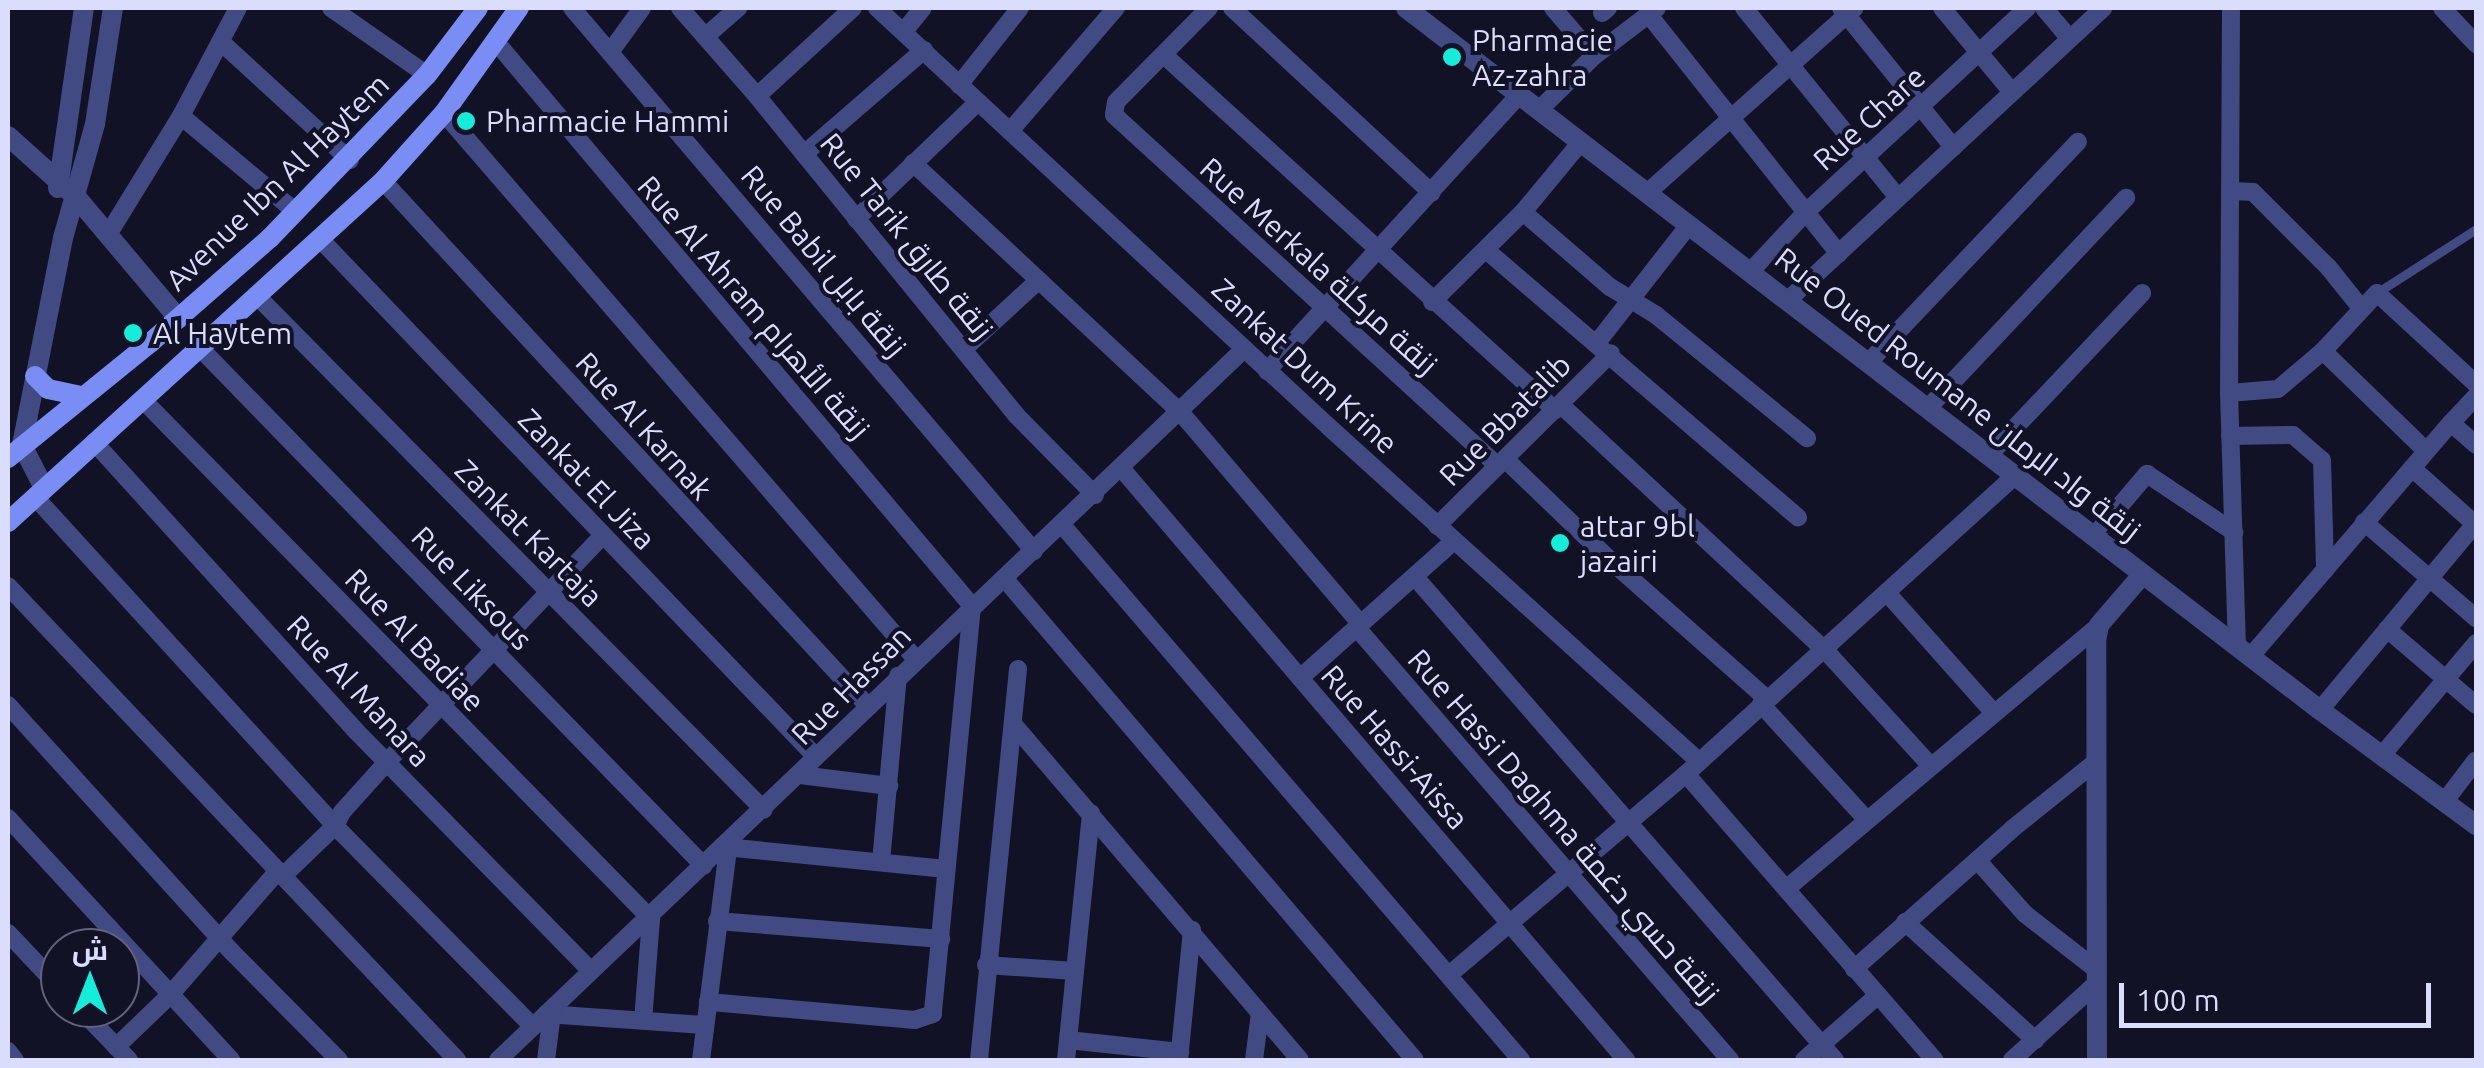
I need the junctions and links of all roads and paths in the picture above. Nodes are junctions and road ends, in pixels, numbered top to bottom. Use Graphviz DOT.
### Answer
graph roads {
  1 [pos="84,8"];
  2 [pos="113,8"];
  3 [pos="238,8"];
  4 [pos="331,8"];
  5 [pos="519,8"];
  6 [pos="572,8"];
  7 [pos="642,8"];
  8 [pos="680,8"];
  9 [pos="738,8"];
  10 [pos="853,8"];
  11 [pos="877,8"];
  12 [pos="923,8"];
  13 [pos="1020,8"];
  14 [pos="1116,8"];
  15 [pos="1209,8"];
  16 [pos="1406,8"];
  17 [pos="1553,8"];
  18 [pos="1744,8"];
  19 [pos="1942,8"];
  20 [pos="2027,8"];
  21 [pos="2044,8"];
  22 [pos="2103,8"];
  23 [pos="2231,8"];
  24 [pos="2442,8"];
  25 [pos="472,10"];
  26 [pos="1847,10"];
  27 [pos="1653,11"];
  28 [pos="1245,12"];
  29 [pos="905,30"];
  30 [pos="2474,35"];
  31 [pos="706,36"];
  32 [pos="2070,39"];
  33 [pos="221,42"];
  34 [pos="496,42"];
  35 [pos="924,50"];
  36 [pos="610,51"];
  37 [pos="1980,53"];
  38 [pos="1165,56"];
  39 [pos="1594,56"];
  40 [pos="1790,65"];
  41 [pos="428,75"];
  42 [pos="959,85"];
  43 [pos="2012,92"];
  44 [pos="1519,95"];
  45 [pos="758,96"];
  46 [pos="978,102"];
  47 [pos="1922,108"];
  48 [pos="1538,110"];
  49 [pos="444,114"];
  50 [pos="181,116"];
  51 [pos="1730,121"];
  52 [pos="1011,130"];
  53 [pos="8,136"];
  54 [pos="1581,142"];
  55 [pos="2078,142"];
  56 [pos="1954,147"];
  57 [pos="804,154"];
  58 [pos="350,160"];
  59 [pos="1864,160"];
  60 [pos="912,163"];
  61 [pos="58,180"];
  62 [pos="383,181"];
  63 [pos="2233,191"];
  64 [pos="1432,193"];
  65 [pos="1648,193"];
  66 [pos="1897,196"];
  67 [pos="77,198"];
  68 [pos="2126,198"];
  69 [pos="296,212"];
  70 [pos="1523,212"];
  71 [pos="1806,212"];
  72 [pos="856,218"];
  73 [pos="1689,226"];
  74 [pos="2476,229"];
  75 [pos="109,233"];
  76 [pos="63,238"];
  77 [pos="320,238"];
  78 [pos="1486,250"];
  79 [pos="1378,254"];
  80 [pos="1839,254"];
  81 [pos="1750,272"];
  82 [pos="1039,280"];
  83 [pos="2142,292"];
  84 [pos="2377,292"];
  85 [pos="256,295"];
  86 [pos="1633,300"];
  87 [pos="1787,300"];
  88 [pos="1432,302"];
  89 [pos="2361,308"];
  90 [pos="1325,310"];
  91 [pos="179,319"];
  92 [pos="965,348"];
  93 [pos="1603,348"];
  94 [pos="200,349"];
  95 [pos="1244,349"];
  96 [pos="2323,351"];
  97 [pos="1868,363"];
  98 [pos="1267,371"];
  99 [pos="35,376"];
  100 [pos="2476,384"];
  101 [pos="2229,393"];
  102 [pos="82,396"];
  103 [pos="2476,396"];
  104 [pos="142,399"];
  105 [pos="1558,408"];
  106 [pos="1928,408"];
  107 [pos="1182,414"];
  108 [pos="2451,423"];
  109 [pos="2230,436"];
  110 [pos="1808,438"];
  111 [pos="94,442"];
  112 [pos="2476,445"];
  113 [pos="2425,450"];
  114 [pos="15,452"];
  115 [pos="1988,456"];
  116 [pos="1502,462"];
  117 [pos="2412,468"];
  118 [pos="1122,469"];
  119 [pos="2015,476"];
  120 [pos="40,492"];
  121 [pos="1095,494"];
  122 [pos="1798,517"];
  123 [pos="8,522"];
  124 [pos="2364,522"];
  125 [pos="2476,524"];
  126 [pos="1063,526"];
  127 [pos="1437,526"];
  128 [pos="2234,532"];
  129 [pos="603,536"];
  130 [pos="2094,536"];
  131 [pos="1454,541"];
  132 [pos="1034,551"];
  133 [pos="2326,570"];
  134 [pos="2142,574"];
  135 [pos="1415,577"];
  136 [pos="1004,578"];
  137 [pos="2432,578"];
  138 [pos="8,586"];
  139 [pos="548,592"];
  140 [pos="1888,594"];
  141 [pos="972,606"];
  142 [pos="2476,618"];
  143 [pos="2099,625"];
  144 [pos="1359,626"];
  145 [pos="2387,629"];
  146 [pos="2476,643"];
  147 [pos="494,650"];
  148 [pos="1825,650"];
  149 [pos="2244,652"];
  150 [pos="916,658"];
  151 [pos="1018,669"];
  152 [pos="898,676"];
  153 [pos="1300,678"];
  154 [pos="2446,681"];
  155 [pos="1764,701"];
  156 [pos="8,705"];
  157 [pos="867,705"];
  158 [pos="2476,706"];
  159 [pos="444,707"];
  160 [pos="2320,710"];
  161 [pos="1993,712"];
  162 [pos="1014,725"];
  163 [pos="2383,754"];
  164 [pos="816,757"];
  165 [pos="2476,760"];
  166 [pos="2097,761"];
  167 [pos="387,762"];
  168 [pos="1930,765"];
  169 [pos="1693,767"];
  170 [pos="800,775"];
  171 [pos="889,786"];
  172 [pos="2445,801"];
  173 [pos="764,810"];
  174 [pos="1091,813"];
  175 [pos="8,818"];
  176 [pos="1865,818"];
  177 [pos="1629,822"];
  178 [pos="2476,825"];
  179 [pos="335,826"];
  180 [pos="726,848"];
  181 [pos="1977,860"];
  182 [pos="881,862"];
  183 [pos="704,866"];
  184 [pos="946,868"];
  185 [pos="278,872"];
  186 [pos="1569,873"];
  187 [pos="1786,889"];
  188 [pos="650,919"];
  189 [pos="716,921"];
  190 [pos="1905,922"];
  191 [pos="1510,923"];
  192 [pos="1192,930"];
  193 [pos="8,933"];
  194 [pos="217,936"];
  195 [pos="940,939"];
  196 [pos="986,965"];
  197 [pos="40,967"];
  198 [pos="1854,969"];
  199 [pos="1075,970"];
  200 [pos="591,971"];
  201 [pos="1450,974"];
  202 [pos="2097,976"];
  203 [pos="170,995"];
  204 [pos="1877,996"];
  205 [pos="708,1002"];
  206 [pos="1260,1013"];
  207 [pos="544,1018"];
  208 [pos="643,1020"];
  209 [pos="704,1025"];
  210 [pos="98,1028"];
  211 [pos="1068,1040"];
  212 [pos="2035,1040"];
  213 [pos="1821,1045"];
  214 [pos="8,1052"];
  215 [pos="123,1054"];
  216 [pos="1180,1056"];
  217 [pos="15,1060"];
  218 [pos="231,1060"];
  219 [pos="339,1060"];
  220 [pos="457,1060"];
  221 [pos="498,1060"];
  222 [pos="546,1060"];
  223 [pos="701,1060"];
  224 [pos="978,1060"];
  225 [pos="1066,1060"];
  226 [pos="1254,1060"];
  227 [pos="1300,1060"];
  228 [pos="1415,1060"];
  229 [pos="1520,1060"];
  230 [pos="1626,1060"];
  231 [pos="1730,1060"];
  232 [pos="1804,1060"];
  233 [pos="1835,1060"];
  234 [pos="1935,1060"];
  235 [pos="2012,1060"];
  236 [pos="2097,1060"];
  1 -- 61 [label="street"];
  2 -- 67 [label="street"];
  3 -- 33 [label="street"];
  4 -- 41 [label="street"];
  5 -- 34 [label="main road"];
  6 -- 36 [label="street, Rue Babil زنقة بابل"];
  7 -- 36 [label="street"];
  8 -- 31 [label="street, Rue Tarik زنقة طارق"];
  9 -- 31 [label="street"];
  10 -- 45 [label="street"];
  11 -- 29 [label="street, Zankat Dum Krine"];
  12 -- 29 [label="street"];
  13 -- 42 [label="street"];
  14 -- 52 [label="street"];
  15 -- 38 [label="street"];
  16 -- 44 [label="street, Rue Oued Roumane زنقة واد الرمان"];
  17 -- 39 [label="street"];
  18 -- 40 [label="street"];
  19 -- 37 [label="street"];
  20 -- 37 [label="street, Rue Chare"];
  21 -- 32 [label="street"];
  22 -- 32 [label="street"];
  23 -- 63 [label="street"];
  24 -- 30 [label="street"];
  25 -- 41 [label="main road, Avenue Ibn Al Haytem"];
  26 -- 40 [label="street"];
  26 -- 47 [label="street"];
  27 -- 39 [label="street"];
  27 -- 51 [label="street"];
  28 -- 64 [label="street"];
  29 -- 35 [label="street, Zankat Dum Krine"];
  31 -- 45 [label="street, Rue Tarik زنقة طارق"];
  32 -- 43 [label="street"];
  33 -- 50 [label="street"];
  33 -- 58 [label="street"];
  34 -- 49 [label="main road"];
  34 -- 141 [label="street, Rue Al Ahram زنقة الأهرام"];
  35 -- 42 [label="street, Zankat Dum Krine"];
  35 -- 57 [label="street"];
  36 -- 132 [label="street, Rue Babil زنقة بابل"];
  37 -- 43 [label="street"];
  37 -- 47 [label="street, Rue Chare"];
  38 -- 79 [label="street"];
  38 -- 90 [label="street, Rue Merkala زنقة مركلة"];
  39 -- 48 [label="street"];
  40 -- 51 [label="street"];
  40 -- 59 [label="street"];
  41 -- 58 [label="main road, Avenue Ibn Al Haytem"];
  42 -- 46 [label="street, Zankat Dum Krine"];
  43 -- 56 [label="street"];
  44 -- 48 [label="street, Rue Oued Roumane زنقة واد الرمان"];
  44 -- 64 [label="street"];
  45 -- 57 [label="street, Rue Tarik زنقة طارق"];
  46 -- 52 [label="street, Zankat Dum Krine"];
  46 -- 60 [label="street"];
  47 -- 56 [label="street"];
  47 -- 59 [label="street, Rue Chare"];
  48 -- 54 [label="street, Rue Oued Roumane زنقة واد الرمان"];
  49 -- 62 [label="main road"];
  49 -- 150 [label="street"];
  50 -- 69 [label="street"];
  50 -- 75 [label="street"];
  51 -- 65 [label="street"];
  51 -- 71 [label="street"];
  52 -- 95 [label="street, Zankat Dum Krine"];
  53 -- 61 [label="street"];
  54 -- 65 [label="street, Rue Oued Roumane زنقة واد الرمان"];
  54 -- 70 [label="street"];
  55 -- 97 [label="street"];
  56 -- 66 [label="street"];
  57 -- 72 [label="street, Rue Tarik زنقة طارق"];
  58 -- 69 [label="main road, Avenue Ibn Al Haytem"];
  59 -- 66 [label="street"];
  59 -- 71 [label="street, Rue Chare"];
  60 -- 72 [label="street"];
  60 -- 82 [label="street, Rue Hassi Daghma زنقة حسي دغمة"];
  61 -- 67 [label="street"];
  61 -- 76 [label="street"];
  62 -- 77 [label="main road"];
  62 -- 157 [label="street, Rue Al Karnak"];
  63 -- 89 [label="street"];
  63 -- 101 [label="street"];
  64 -- 79 [label="street"];
  65 -- 73 [label="street, Rue Oued Roumane زنقة واد الرمان"];
  66 -- 80 [label="street"];
  67 -- 75 [label="street"];
  67 -- 76 [label="street"];
  68 -- 106 [label="street"];
  69 -- 91 [label="main road, Avenue Ibn Al Haytem"];
  70 -- 78 [label="street"];
  70 -- 86 [label="street"];
  71 -- 80 [label="street"];
  71 -- 81 [label="street, Rue Chare"];
  72 -- 92 [label="street, Rue Tarik زنقة طارق"];
  73 -- 81 [label="street, Rue Oued Roumane زنقة واد الرمان"];
  73 -- 86 [label="street, Rue Bbatalib"];
  74 -- 84 [label="lane"];
  75 -- 91 [label="street"];
  76 -- 99 [label="street"];
  77 -- 85 [label="main road"];
  77 -- 129 [label="street, Zankat El Jiza"];
  78 -- 88 [label="street"];
  78 -- 93 [label="street"];
  79 -- 88 [label="street"];
  79 -- 90 [label="street"];
  80 -- 87 [label="street"];
  81 -- 87 [label="street, Rue Oued Roumane زنقة واد الرمان"];
  82 -- 92 [label="street"];
  82 -- 107 [label="street, Rue Hassi Daghma زنقة حسي دغمة"];
  83 -- 115 [label="street"];
  84 -- 89 [label="street"];
  84 -- 100 [label="street"];
  85 -- 94 [label="main road"];
  85 -- 139 [label="street, Zankat Kartaja"];
  86 -- 93 [label="street, Rue Bbatalib"];
  86 -- 110 [label="street"];
  87 -- 97 [label="street, Rue Oued Roumane زنقة واد الرمان"];
  88 -- 105 [label="street"];
  89 -- 96 [label="street"];
  90 -- 98 [label="street"];
  90 -- 116 [label="street, Rue Merkala زنقة مركلة"];
  91 -- 102 [label="main road, Avenue Ibn Al Haytem"];
  92 -- 121 [label="street, Rue Tarik زنقة طارق"];
  93 -- 105 [label="street, Rue Bbatalib"];
  93 -- 122 [label="street"];
  94 -- 104 [label="main road"];
  94 -- 147 [label="street, Rue Liksous"];
  95 -- 98 [label="street, Zankat Dum Krine"];
  95 -- 107 [label="street, Rue Hassan"];
  96 -- 101 [label="street"];
  96 -- 113 [label="street"];
  97 -- 106 [label="street, Rue Oued Roumane زنقة واد الرمان"];
  98 -- 127 [label="street, Zankat Dum Krine"];
  99 -- 102 [label="main road"];
  99 -- 114 [label="street"];
  101 -- 109 [label="street"];
  102 -- 114 [label="main road, Avenue Ibn Al Haytem"];
  103 -- 108 [label="street"];
  104 -- 111 [label="main road"];
  104 -- 159 [label="street, Rue Al Badiae"];
  105 -- 116 [label="street, Rue Bbatalib"];
  105 -- 148 [label="street"];
  106 -- 115 [label="street, Rue Oued Roumane زنقة واد الرمان"];
  107 -- 118 [label="street, Rue Hassan"];
  107 -- 144 [label="street, Rue Hassi Daghma زنقة حسي دغمة"];
  108 -- 112 [label="street"];
  108 -- 113 [label="street"];
  109 -- 128 [label="street"];
  109 -- 133 [label="street"];
  111 -- 120 [label="main road"];
  111 -- 167 [label="street, Rue Al Manara"];
  113 -- 117 [label="street"];
  114 -- 120 [label="street"];
  115 -- 119 [label="street, Rue Oued Roumane زنقة واد الرمان"];
  116 -- 127 [label="street, Rue Bbatalib"];
  116 -- 155 [label="street, Rue Merkala زنقة مركلة"];
  117 -- 124 [label="street"];
  117 -- 125 [label="street"];
  118 -- 121 [label="street, Rue Hassan"];
  118 -- 153 [label="street, Rue Hassi-Aissa"];
  119 -- 130 [label="street, Rue Oued Roumane زنقة واد الرمان"];
  119 -- 140 [label="street"];
  120 -- 123 [label="main road"];
  120 -- 179 [label="street"];
  121 -- 126 [label="street, Rue Hassan"];
  124 -- 133 [label="street"];
  124 -- 137 [label="street"];
  125 -- 137 [label="street"];
  126 -- 132 [label="street, Rue Hassan"];
  126 -- 201 [label="street"];
  127 -- 131 [label="street, Zankat Dum Krine"];
  128 -- 130 [label="street"];
  128 -- 149 [label="street"];
  129 -- 139 [label="street"];
  129 -- 164 [label="street, Zankat El Jiza"];
  130 -- 134 [label="street, Rue Oued Roumane زنقة واد الرمان"];
  131 -- 135 [label="street"];
  131 -- 169 [label="street, Zankat Dum Krine"];
  132 -- 136 [label="street, Rue Hassan"];
  133 -- 149 [label="street"];
  134 -- 143 [label="street"];
  134 -- 149 [label="street, Rue Oued Roumane زنقة واد الرمان"];
  135 -- 144 [label="street"];
  135 -- 177 [label="street"];
  136 -- 141 [label="street, Rue Hassan"];
  136 -- 228 [label="street"];
  137 -- 142 [label="street"];
  137 -- 145 [label="street"];
  138 -- 185 [label="street"];
  139 -- 147 [label="street"];
  139 -- 173 [label="street, Zankat Kartaja"];
  140 -- 148 [label="street"];
  140 -- 161 [label="street"];
  141 -- 150 [label="street, Rue Hassan"];
  141 -- 184 [label="street"];
  143 -- 161 [label="street"];
  143 -- 166 [label="street"];
  144 -- 153 [label="street"];
  144 -- 186 [label="street, Rue Hassi Daghma زنقة حسي دغمة"];
  145 -- 154 [label="street"];
  145 -- 160 [label="street"];
  146 -- 154 [label="street"];
  147 -- 159 [label="street"];
  147 -- 183 [label="street, Rue Liksous"];
  148 -- 155 [label="street"];
  148 -- 168 [label="street"];
  149 -- 160 [label="street, Rue Oued Roumane زنقة واد الرمان"];
  150 -- 152 [label="street, Rue Hassan"];
  151 -- 162 [label="street"];
  152 -- 157 [label="street, Rue Hassan"];
  152 -- 171 [label="street"];
  153 -- 191 [label="street, Rue Hassi-Aissa"];
  154 -- 158 [label="street"];
  154 -- 163 [label="street"];
  155 -- 169 [label="street"];
  155 -- 176 [label="street, Rue Merkala زنقة مركلة"];
  156 -- 194 [label="street"];
  157 -- 164 [label="street, Rue Hassan"];
  159 -- 167 [label="street"];
  159 -- 188 [label="street, Rue Al Badiae"];
  160 -- 163 [label="street, Rue Oued Roumane زنقة واد الرمان"];
  161 -- 168 [label="street"];
  162 -- 174 [label="street"];
  162 -- 196 [label="street"];
  163 -- 172 [label="street, Rue Oued Roumane زنقة واد الرمان"];
  164 -- 170 [label="street, Rue Hassan"];
  165 -- 172 [label="street"];
  166 -- 181 [label="street"];
  166 -- 202 [label="street"];
  167 -- 179 [label="street"];
  167 -- 200 [label="street, Rue Al Manara"];
  168 -- 176 [label="street"];
  169 -- 177 [label="street"];
  169 -- 187 [label="street, Zankat Dum Krine"];
  170 -- 171 [label="street"];
  170 -- 173 [label="street, Rue Hassan"];
  171 -- 182 [label="street"];
  172 -- 178 [label="street, Rue Oued Roumane زنقة واد الرمان"];
  173 -- 180 [label="street, Rue Hassan"];
  174 -- 192 [label="street"];
  174 -- 199 [label="street"];
  175 -- 203 [label="street"];
  176 -- 187 [label="street"];
  177 -- 186 [label="street"];
  177 -- 213 [label="street"];
  179 -- 185 [label="street"];
  179 -- 207 [label="street"];
  180 -- 182 [label="street"];
  180 -- 183 [label="street, Rue Hassan"];
  180 -- 189 [label="street"];
  181 -- 190 [label="street"];
  181 -- 202 [label="street"];
  182 -- 184 [label="street"];
  183 -- 188 [label="street, Rue Hassan"];
  184 -- 195 [label="street"];
  185 -- 194 [label="street"];
  185 -- 220 [label="street"];
  186 -- 191 [label="street"];
  186 -- 231 [label="street, Rue Hassi Daghma زنقة حسي دغمة"];
  187 -- 198 [label="street, Zankat Dum Krine"];
  188 -- 200 [label="street, Rue Hassan"];
  188 -- 208 [label="street"];
  189 -- 195 [label="street"];
  189 -- 205 [label="street"];
  190 -- 198 [label="street"];
  190 -- 212 [label="street"];
  191 -- 201 [label="street"];
  191 -- 230 [label="street, Rue Hassi-Aissa"];
  192 -- 206 [label="street"];
  192 -- 216 [label="street"];
  193 -- 197 [label="street"];
  194 -- 203 [label="street"];
  194 -- 219 [label="street"];
  195 -- 205 [label="street"];
  196 -- 199 [label="street"];
  196 -- 224 [label="street"];
  198 -- 204 [label="street, Zankat Dum Krine"];
  199 -- 211 [label="street"];
  200 -- 207 [label="street, Rue Hassan"];
  201 -- 229 [label="street"];
  202 -- 212 [label="street"];
  202 -- 236 [label="street"];
  203 -- 215 [label="street"];
  203 -- 218 [label="street"];
  204 -- 213 [label="street"];
  204 -- 234 [label="street, Zankat Dum Krine"];
  205 -- 209 [label="street"];
  206 -- 226 [label="street"];
  206 -- 227 [label="street"];
  207 -- 208 [label="street"];
  207 -- 221 [label="street, Rue Hassan"];
  207 -- 222 [label="street"];
  208 -- 209 [label="street"];
  209 -- 223 [label="street"];
  210 -- 215 [label="street"];
  211 -- 216 [label="street"];
  211 -- 225 [label="street"];
  212 -- 235 [label="street"];
  213 -- 232 [label="street"];
  213 -- 233 [label="street"];
  214 -- 217 [label="street"];
}
